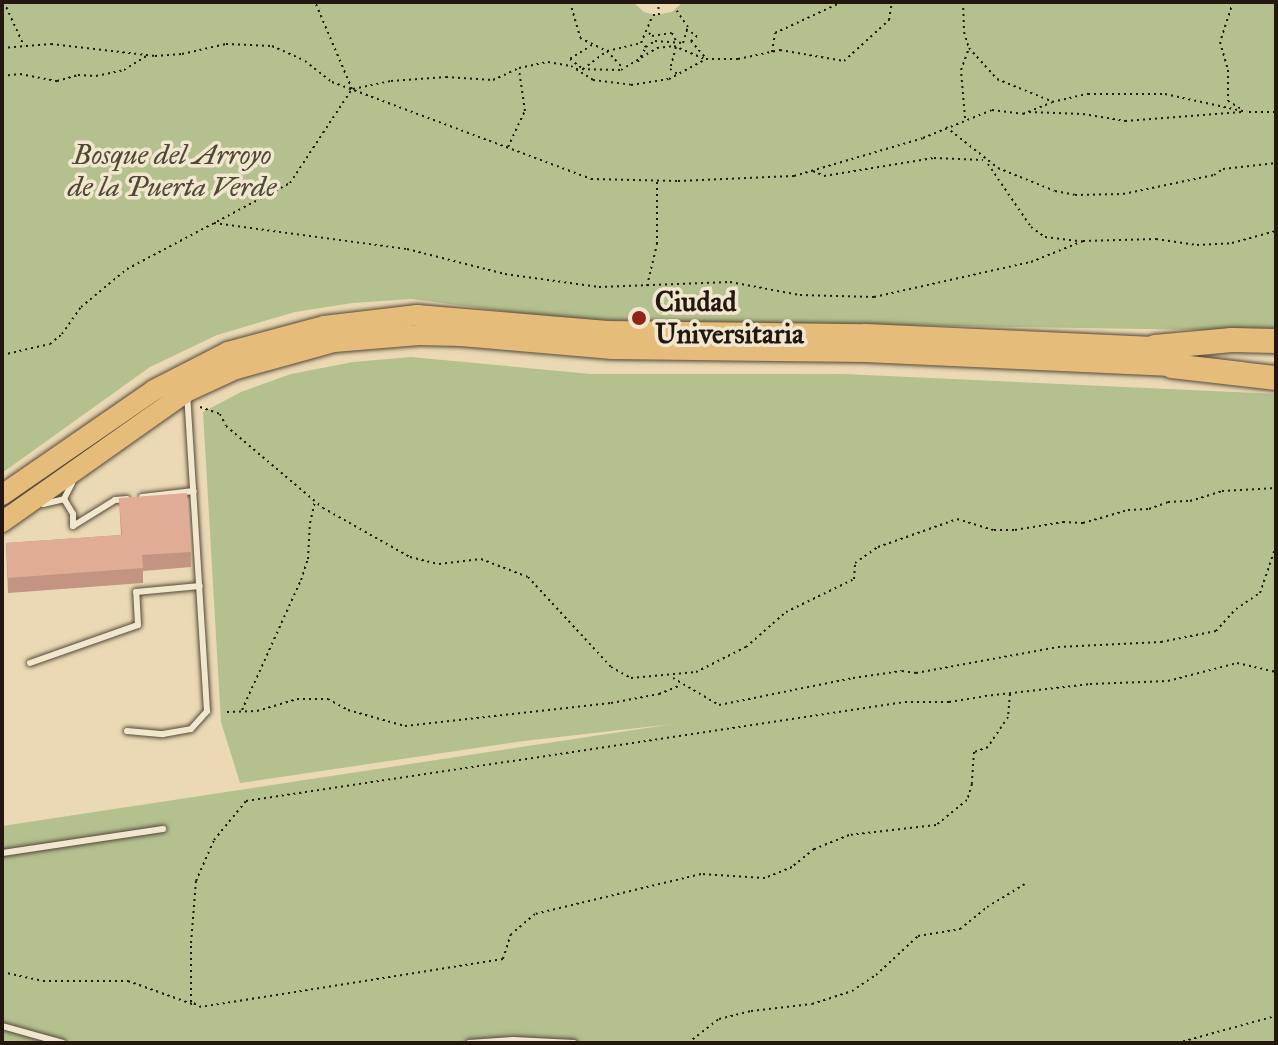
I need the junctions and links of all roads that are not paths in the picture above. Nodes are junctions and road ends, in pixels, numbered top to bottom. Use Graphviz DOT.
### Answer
graph roads {
  1 [pos="1276,341"];
  2 [pos="1155,347"];
  3 [pos="1276,352"];
  4 [pos="1172,366"];
  5 [pos="1276,369"];
  6 [pos="1276,378"];
  7 [pos="193,400"];
  8 [pos="159,408"];
  9 [pos="194,491"];
  10 [pos="2,495"];
  11 [pos="64,499"];
  12 [pos="2,522"];
  13 [pos="2,528"];
  14 [pos="200,586"];
  15 [pos="30,663"];
  16 [pos="127,731"];
  17 [pos="163,829"];
  18 [pos="2,853"];
  19 [pos="2,1026"];
  20 [pos="63,1043"];
  21 [pos="469,1043"];
  22 [pos="574,1043"];
  1 -- 2 [label="highway"];
  2 -- 3 [label="highway"];
  2 -- 10 [label="main road"];
  4 -- 5 [label="highway"];
  4 -- 6 [label="highway"];
  4 -- 7 [label="main road"];
  7 -- 8 [label="main road"];
  7 -- 9 [label="lane"];
  8 -- 11 [label="lane"];
  8 -- 12 [label="main road"];
  9 -- 11 [label="lane"];
  9 -- 14 [label="lane"];
  11 -- 13 [label="lane"];
  14 -- 15 [label="lane"];
  14 -- 16 [label="lane"];
  17 -- 18 [label="lane"];
  19 -- 20 [label="lane"];
  21 -- 22 [label="lane"];
}
